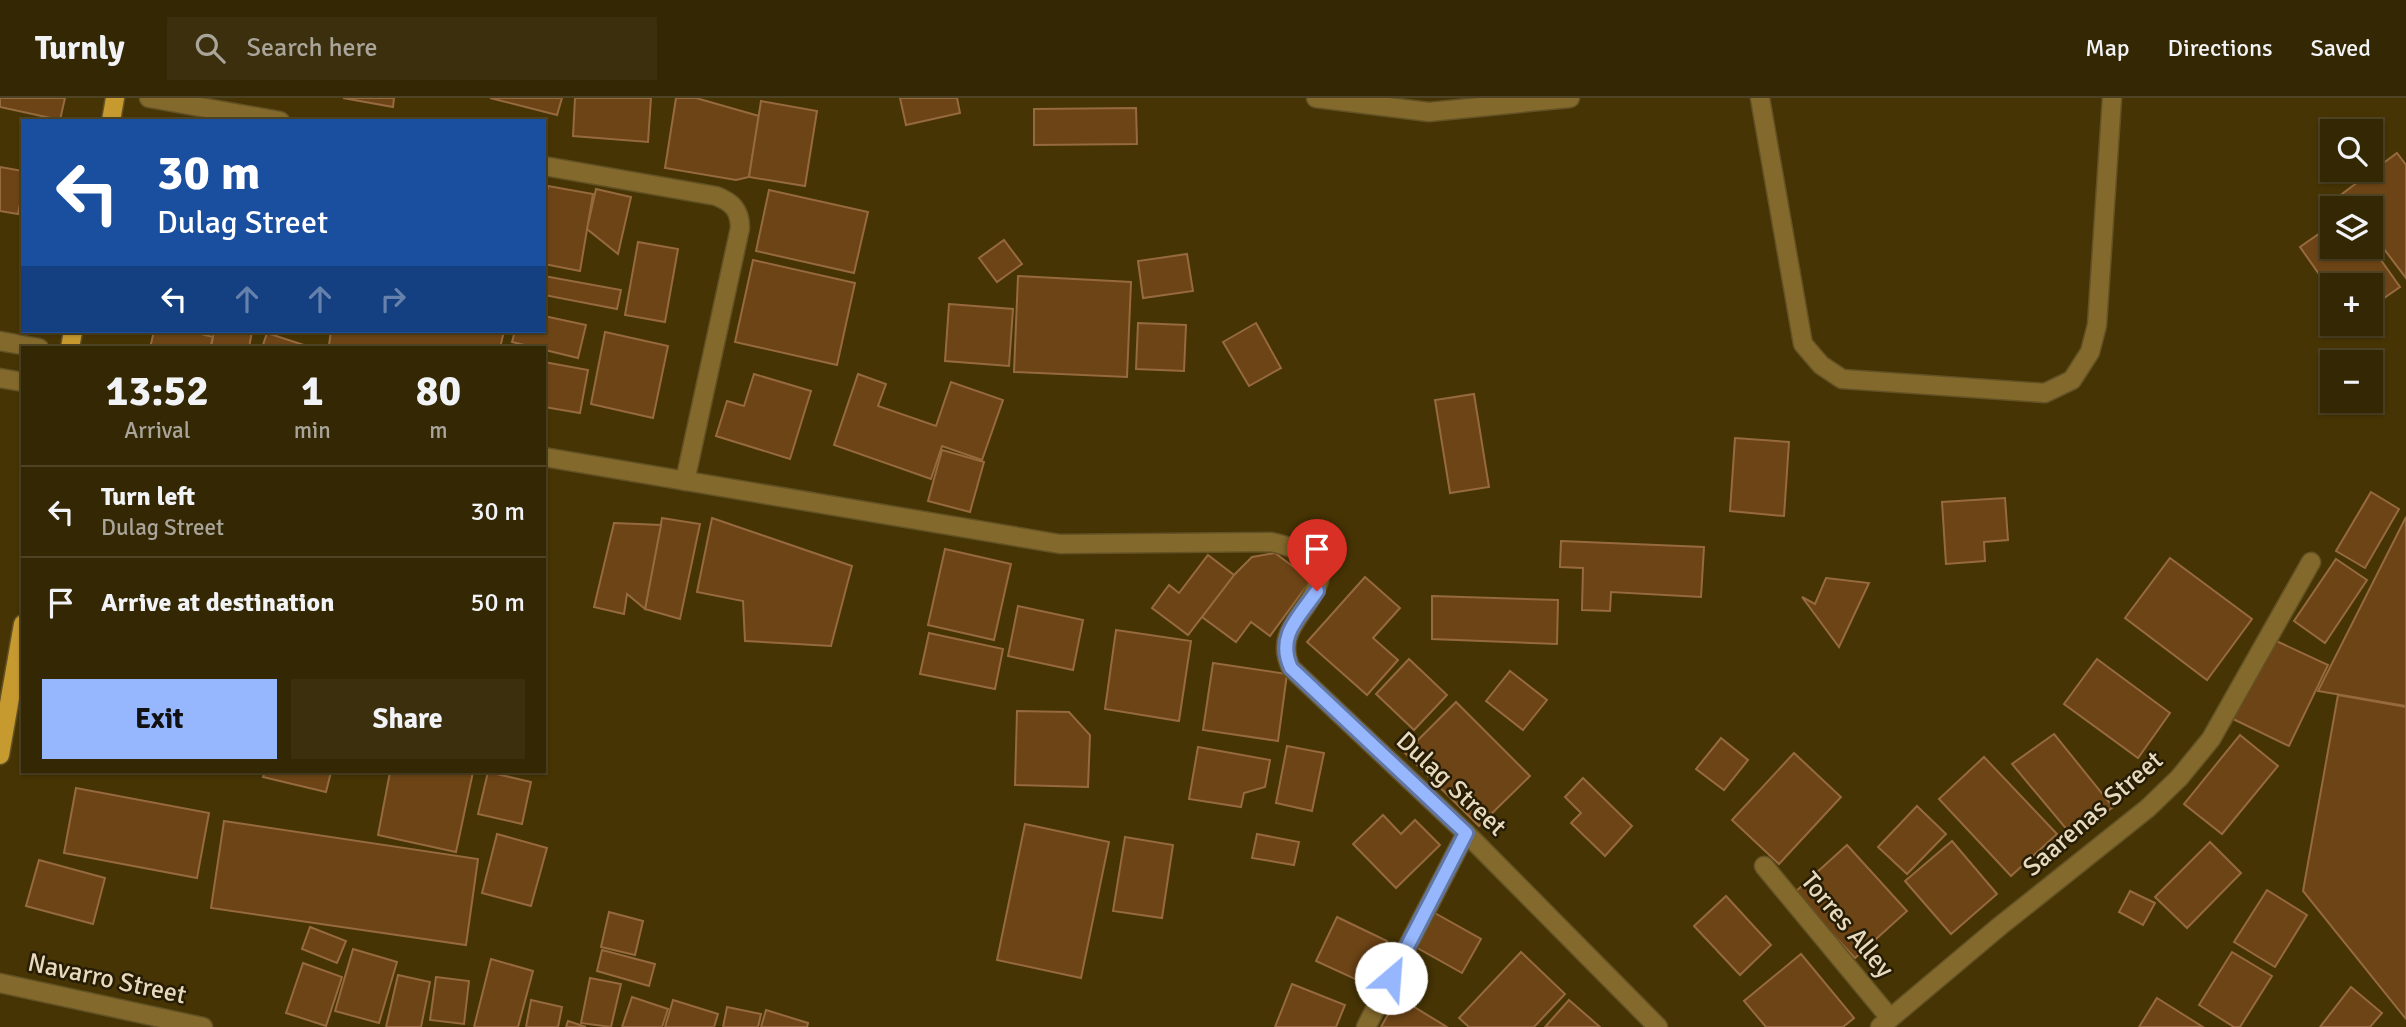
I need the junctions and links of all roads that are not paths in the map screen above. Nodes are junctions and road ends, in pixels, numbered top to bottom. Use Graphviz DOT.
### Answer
graph roads {
  1 [pos="116,98"];
  2 [pos="149,98"];
  3 [pos="1316,98"];
  4 [pos="1570,98"];
  5 [pos="1760,98"];
  6 [pos="2112,98"];
  7 [pos="111,119"];
  8 [pos="269,119"];
  9 [pos="546,166"];
  10 [pos="0,341"];
  11 [pos="28,346"];
  12 [pos="0,378"];
  13 [pos="21,382"];
  14 [pos="546,457"];
  15 [pos="685,481"];
  16 [pos="2311,562"];
  17 [pos="21,646"];
  18 [pos="18,678"];
  19 [pos="0,755"];
  20 [pos="1466,833"];
  21 [pos="1764,866"];
  22 [pos="0,983"];
  23 [pos="1885,1023"];
  24 [pos="204,1027"];
  25 [pos="1366,1027"];
  26 [pos="1658,1027"];
  1 -- 7 [label="main road"];
  2 -- 8 [label="street"];
  3 -- 4 [label="street"];
  5 -- 6 [label="street"];
  9 -- 15 [label="street"];
  10 -- 11 [label="street"];
  12 -- 13 [label="street"];
  14 -- 15 [label="street"];
  15 -- 20 [label="street, Dulag Street"];
  16 -- 23 [label="street, Saarenas Street"];
  17 -- 18 [label="main road"];
  18 -- 19 [label="main road"];
  20 -- 25 [label="street"];
  20 -- 26 [label="street, Dulag Street"];
  21 -- 23 [label="street, Torres Alley"];
  22 -- 24 [label="street, Navarro Street"];
}
